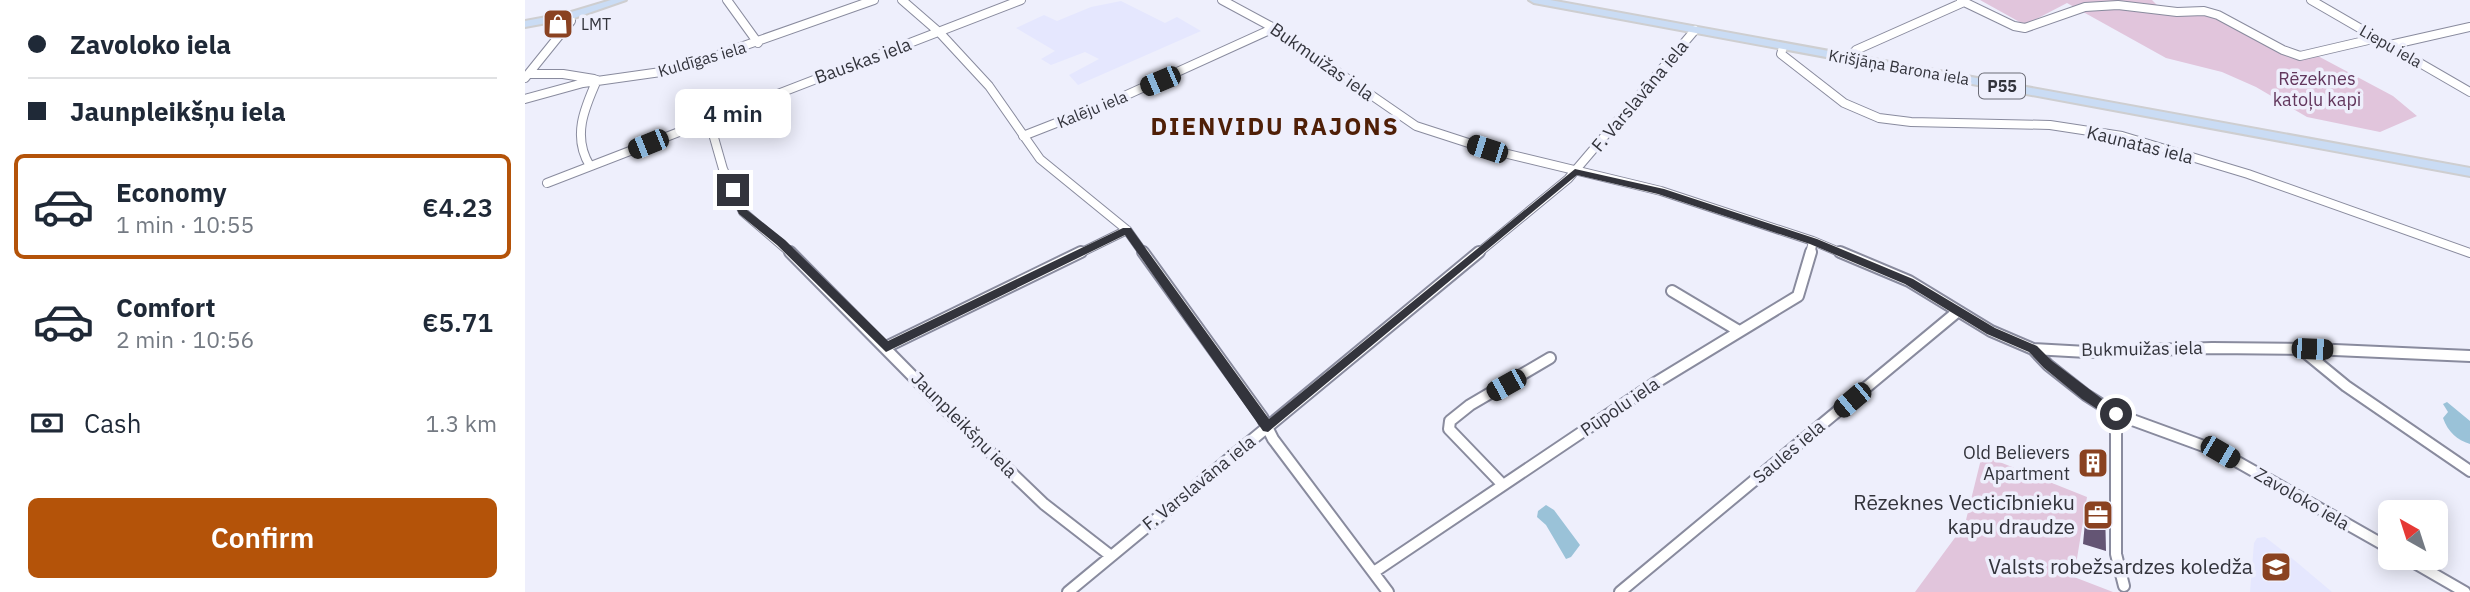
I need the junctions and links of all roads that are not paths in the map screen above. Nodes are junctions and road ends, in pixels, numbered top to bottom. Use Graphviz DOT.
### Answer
graph roads {
  1 [pos="621,0"];
  2 [pos="727,0"];
  3 [pos="874,0"];
  4 [pos="902,0"];
  5 [pos="1021,0"];
  6 [pos="1222,0"];
  7 [pos="1534,0"];
  8 [pos="2154,0"];
  9 [pos="2311,0"];
  10 [pos="1962,1"];
  11 [pos="2158,9"];
  12 [pos="570,16"];
  13 [pos="525,24"];
  14 [pos="2470,27"];
  15 [pos="1274,28"];
  16 [pos="1695,30"];
  17 [pos="940,33"];
  18 [pos="2378,38"];
  19 [pos="758,43"];
  20 [pos="2390,45"];
  21 [pos="1783,47"];
  22 [pos="1850,58"];
  23 [pos="527,76"];
  24 [pos="597,80"];
  25 [pos="2470,92"];
  26 [pos="525,99"];
  27 [pos="709,120"];
  28 [pos="1023,136"];
  29 [pos="590,166"];
  30 [pos="1575,172"];
  31 [pos="2470,172"];
  32 [pos="548,184"];
  33 [pos="1127,230"];
  34 [pos="1813,241"];
  35 [pos="2470,253"];
  36 [pos="1672,290"];
  37 [pos="1957,312"];
  38 [pos="1739,331"];
  39 [pos="886,347"];
  40 [pos="2033,349"];
  41 [pos="2300,349"];
  42 [pos="2470,356"];
  43 [pos="1550,358"];
  44 [pos="2116,414"];
  45 [pos="1268,427"];
  46 [pos="2470,471"];
  47 [pos="1502,484"];
  48 [pos="2378,542"];
  49 [pos="1111,556"];
  50 [pos="2427,570"];
  51 [pos="1374,572"];
  52 [pos="2124,586"];
  53 [pos="1068,592"];
  54 [pos="1388,592"];
  55 [pos="1620,592"];
  56 [pos="2465,592"];
  1 -- 12 [label="main road"];
  2 -- 19 [label="street"];
  3 -- 19 [label="street, Kuldīgas iela"];
  4 -- 17 [label="street"];
  5 -- 17 [label="street, Bauskas iela"];
  6 -- 15 [label="street, Bukmuižas iela"];
  7 -- 16 [label="main road, Krišjāņa Barona iela / P55"];
  8 -- 11 [label="street"];
  9 -- 18 [label="street, Liepu iela"];
  10 -- 11 [label="street"];
  10 -- 22 [label="street"];
  11 -- 18 [label="street"];
  12 -- 13 [label="main road"];
  12 -- 23 [label="street"];
  14 -- 20 [label="street"];
  15 -- 28 [label="street, Kalēju iela"];
  15 -- 30 [label="street, Bukmuižas iela"];
  16 -- 21 [label="main road, Krišjāņa Barona iela / P55"];
  16 -- 30 [label="street, F. Varslavāna iela"];
  17 -- 27 [label="street, Bauskas iela"];
  17 -- 28 [label="street"];
  18 -- 20 [label="street, Liepu iela"];
  19 -- 24 [label="street, Kuldīgas iela"];
  20 -- 25 [label="street, Liepu iela"];
  21 -- 22 [label="main road, Krišjāņa Barona iela / P55"];
  21 -- 35 [label="street, Kaunatas iela"];
  22 -- 31 [label="main road, Krišjāņa Barona iela / P55"];
  23 -- 24 [label="street"];
  24 -- 26 [label="street, Kuldīgas iela"];
  24 -- 29 [label="street"];
  27 -- 29 [label="street, Bauskas iela"];
  27 -- 39 [label="street, Jaunpleikšņu iela"];
  28 -- 33 [label="street"];
  29 -- 32 [label="street, Bauskas iela"];
  30 -- 34 [label="street, Bukmuižas iela"];
  30 -- 45 [label="street, F. Varslavāna iela"];
  33 -- 39 [label="street"];
  33 -- 45 [label="street"];
  34 -- 37 [label="street, Bukmuižas iela"];
  34 -- 38 [label="street, Pūpolu iela"];
  36 -- 38 [label="street"];
  37 -- 40 [label="street, Bukmuižas iela"];
  37 -- 55 [label="street, Saules iela"];
  38 -- 47 [label="street, Pūpolu iela"];
  39 -- 49 [label="street, Jaunpleikšņu iela"];
  40 -- 41 [label="street, Bukmuižas iela"];
  40 -- 44 [label="street, Zavoloko iela"];
  41 -- 42 [label="street, Bukmuižas iela"];
  41 -- 46 [label="street"];
  43 -- 47 [label="street"];
  44 -- 48 [label="street, Zavoloko iela"];
  44 -- 52 [label="street"];
  45 -- 49 [label="street, F. Varslavāna iela"];
  45 -- 51 [label="street"];
  47 -- 51 [label="street, Pūpolu iela"];
  49 -- 53 [label="street, F. Varslavāna iela"];
  50 -- 56 [label="street"];
  51 -- 54 [label="street"];
}
